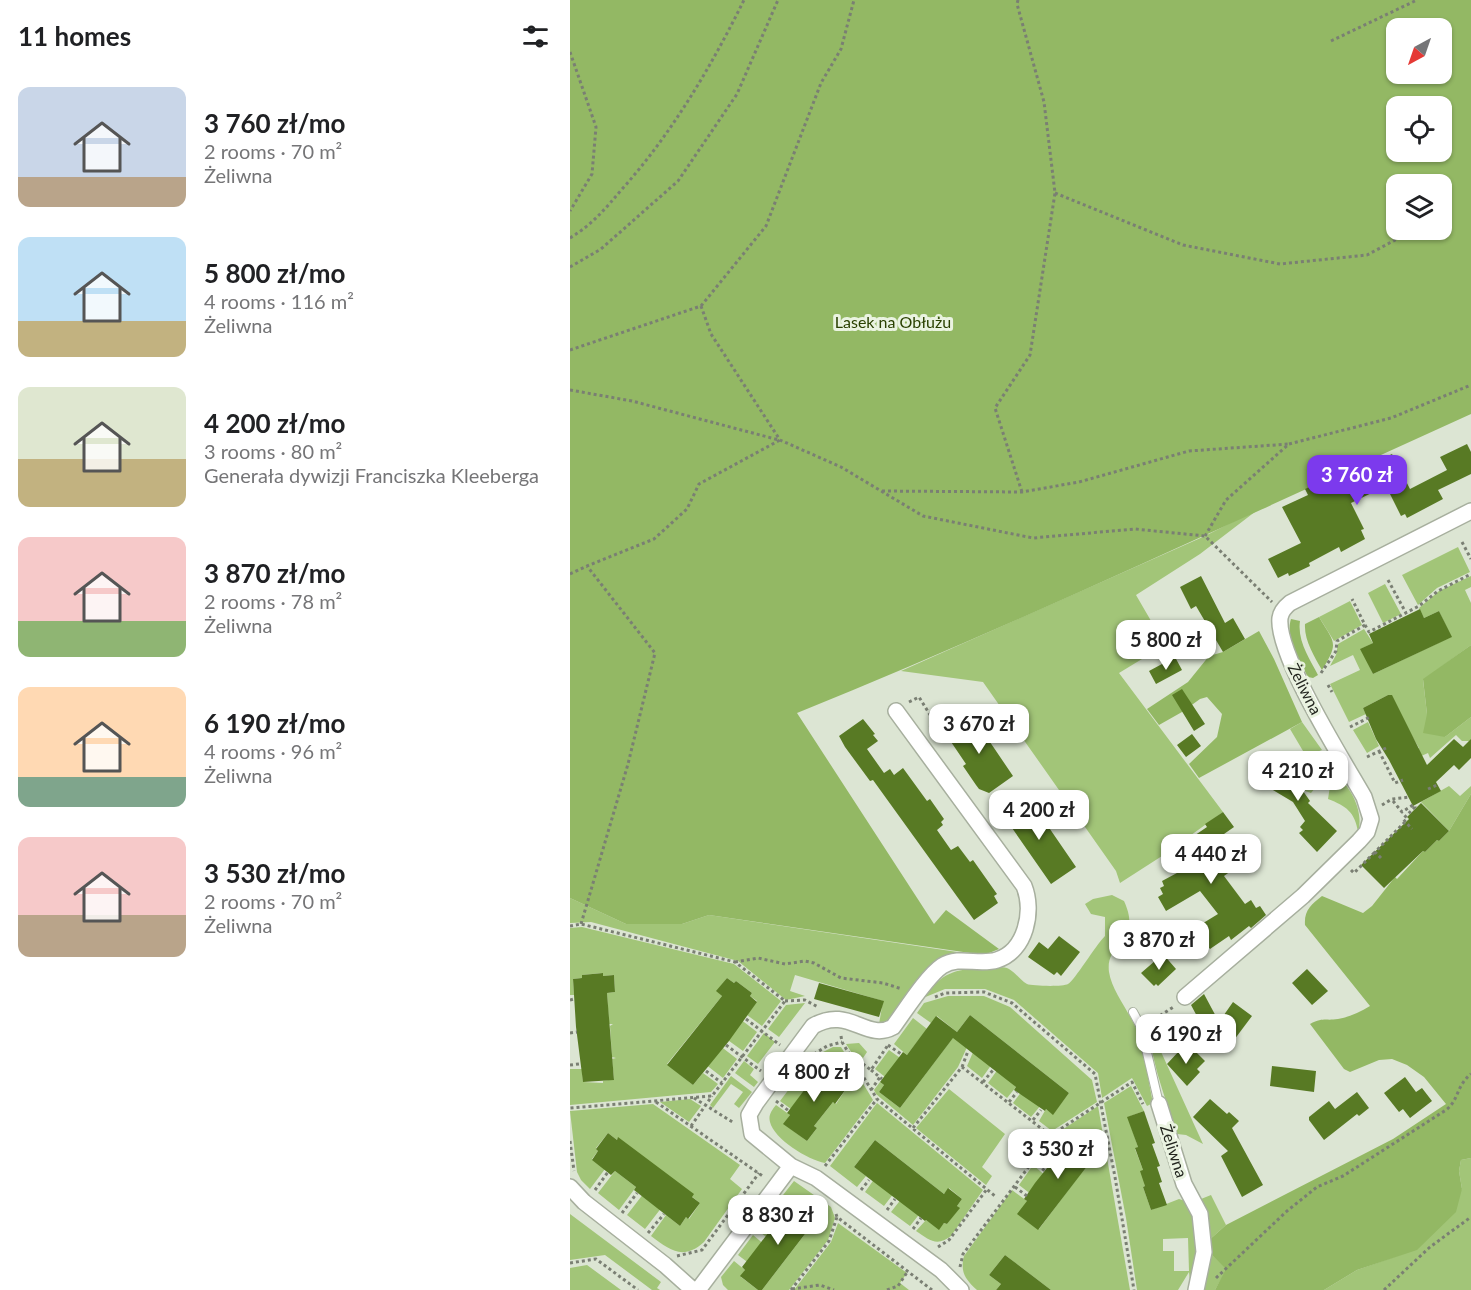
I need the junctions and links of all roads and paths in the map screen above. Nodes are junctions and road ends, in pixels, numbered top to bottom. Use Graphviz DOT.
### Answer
graph roads {
  1 [pos="744,0"];
  2 [pos="778,0"];
  3 [pos="854,0"];
  4 [pos="1018,0"];
  5 [pos="1417,0"];
  6 [pos="1330,41"];
  7 [pos="570,52"];
  8 [pos="1055,193"];
  9 [pos="570,212"];
  10 [pos="570,238"];
  11 [pos="1395,240"];
  12 [pos="570,267"];
  13 [pos="700,306"];
  14 [pos="570,350"];
  15 [pos="1471,385"];
  16 [pos="570,390"];
  17 [pos="780,441"];
  18 [pos="1289,444"];
  19 [pos="882,491"];
  20 [pos="1022,492"];
  21 [pos="1471,511"];
  22 [pos="1206,536"];
  23 [pos="1462,542"];
  24 [pos="1471,559"];
  25 [pos="587,566"];
  26 [pos="570,574"];
  27 [pos="1471,574"];
  28 [pos="1388,580"];
  29 [pos="1352,598"];
  30 [pos="1282,612"];
  31 [pos="1406,613"];
  32 [pos="1365,625"];
  33 [pos="1321,673"];
  34 [pos="1328,685"];
  35 [pos="1332,692"];
  36 [pos="896,711"];
  37 [pos="1370,717"];
  38 [pos="1350,727"];
  39 [pos="1386,748"];
  40 [pos="1379,751"];
  41 [pos="1367,757"];
  42 [pos="1403,780"];
  43 [pos="1437,784"];
  44 [pos="1428,789"];
  45 [pos="1410,797"];
  46 [pos="1393,801"];
  47 [pos="1370,812"];
  48 [pos="1405,822"];
  49 [pos="1412,829"];
  50 [pos="1381,858"];
  51 [pos="581,924"];
  52 [pos="570,926"];
  53 [pos="735,962"];
  54 [pos="1185,997"];
  55 [pos="921,999"];
  56 [pos="785,1001"];
  57 [pos="1133,1012"];
  58 [pos="746,1019"];
  59 [pos="838,1019"];
  60 [pos="1141,1027"];
  61 [pos="762,1030"];
  62 [pos="576,1032"];
  63 [pos="570,1033"];
  64 [pos="894,1037"];
  65 [pos="842,1042"];
  66 [pos="726,1045"];
  67 [pos="888,1045"];
  68 [pos="968,1051"];
  69 [pos="791,1053"];
  70 [pos="901,1054"];
  71 [pos="812,1055"];
  72 [pos="742,1057"];
  73 [pos="806,1064"];
  74 [pos="570,1065"];
  75 [pos="579,1065"];
  76 [pos="856,1066"];
  77 [pos="962,1067"];
  78 [pos="871,1070"];
  79 [pos="993,1070"];
  80 [pos="706,1071"];
  81 [pos="1471,1074"];
  82 [pos="773,1079"];
  83 [pos="809,1079"];
  84 [pos="982,1082"];
  85 [pos="722,1083"];
  86 [pos="871,1090"];
  87 [pos="1017,1092"];
  88 [pos="712,1096"];
  89 [pos="693,1097"];
  90 [pos="877,1099"];
  91 [pos="655,1101"];
  92 [pos="776,1101"];
  93 [pos="1009,1102"];
  94 [pos="1101,1102"];
  95 [pos="705,1106"];
  96 [pos="772,1107"];
  97 [pos="1153,1107"];
  98 [pos="570,1108"];
  99 [pos="1041,1110"];
  100 [pos="789,1112"];
  101 [pos="1033,1120"];
  102 [pos="691,1126"];
  103 [pos="914,1128"];
  104 [pos="1033,1132"];
  105 [pos="1048,1132"];
  106 [pos="1055,1132"];
  107 [pos="752,1134"];
  108 [pos="1052,1137"];
  109 [pos="570,1141"];
  110 [pos="1064,1146"];
  111 [pos="1033,1161"];
  112 [pos="791,1166"];
  113 [pos="1045,1170"];
  114 [pos="608,1172"];
  115 [pos="821,1172"];
  116 [pos="834,1172"];
  117 [pos="759,1173"];
  118 [pos="868,1180"];
  119 [pos="573,1182"];
  120 [pos="777,1185"];
  121 [pos="1015,1187"];
  122 [pos="987,1190"];
  123 [pos="860,1191"];
  124 [pos="592,1193"];
  125 [pos="637,1193"];
  126 [pos="995,1196"];
  127 [pos="1027,1196"];
  128 [pos="895,1199"];
  129 [pos="835,1211"];
  130 [pos="886,1211"];
  131 [pos="664,1214"];
  132 [pos="620,1216"];
  133 [pos="837,1217"];
  134 [pos="1471,1217"];
  135 [pos="921,1218"];
  136 [pos="646,1236"];
  137 [pos="919,1236"];
  138 [pos="934,1246"];
  139 [pos="668,1254"];
  140 [pos="570,1263"];
  141 [pos="959,1269"];
  142 [pos="908,1271"];
  143 [pos="1212,1281"];
  144 [pos="638,1290"];
  145 [pos="693,1290"];
  146 [pos="698,1290"];
  147 [pos="792,1290"];
  148 [pos="834,1290"];
  149 [pos="887,1290"];
  150 [pos="932,1290"];
  151 [pos="961,1290"];
  152 [pos="1134,1290"];
  153 [pos="1196,1290"];
  154 [pos="1384,1290"];
  1 -- 10 [label="path"];
  2 -- 12 [label="path"];
  3 -- 13 [label="path"];
  4 -- 8 [label="path"];
  5 -- 6 [label="path"];
  7 -- 9 [label="path"];
  8 -- 11 [label="path"];
  8 -- 20 [label="path"];
  13 -- 14 [label="path"];
  13 -- 17 [label="path"];
  15 -- 18 [label="path"];
  16 -- 17 [label="path"];
  17 -- 19 [label="path"];
  17 -- 25 [label="path"];
  18 -- 20 [label="path"];
  18 -- 22 [label="path"];
  19 -- 20 [label="path"];
  19 -- 22 [label="path"];
  21 -- 30 [label="street"];
  22 -- 30 [label="path"];
  23 -- 24 [label="path"];
  25 -- 26 [label="path"];
  25 -- 51 [label="path"];
  27 -- 31 [label="path"];
  28 -- 31 [label="path"];
  29 -- 32 [label="path"];
  30 -- 47 [label="street, Żeliwna"];
  31 -- 32 [label="path"];
  32 -- 33 [label="path"];
  34 -- 35 [label="path"];
  36 -- 55 [label="street"];
  37 -- 38 [label="path"];
  39 -- 40 [label="path"];
  40 -- 41 [label="path"];
  40 -- 42 [label="path"];
  43 -- 44 [label="path"];
  45 -- 47 [label="path"];
  46 -- 48 [label="path"];
  47 -- 54 [label="street"];
  48 -- 49 [label="path"];
  48 -- 50 [label="path"];
  51 -- 52 [label="path"];
  51 -- 53 [label="path"];
  53 -- 55 [label="path"];
  53 -- 56 [label="path"];
  54 -- 60 [label="path"];
  55 -- 59 [label="street"];
  55 -- 94 [label="path"];
  56 -- 59 [label="path"];
  56 -- 61 [label="path"];
  57 -- 60 [label="lane, Żeliwna"];
  58 -- 61 [label="path"];
  59 -- 65 [label="path"];
  59 -- 69 [label="street"];
  60 -- 97 [label="lane, Żeliwna"];
  61 -- 69 [label="path"];
  61 -- 72 [label="path"];
  62 -- 63 [label="path"];
  64 -- 67 [label="path"];
  65 -- 71 [label="path"];
  65 -- 76 [label="path"];
  66 -- 72 [label="path"];
  67 -- 70 [label="path"];
  67 -- 78 [label="path"];
  68 -- 77 [label="path"];
  69 -- 82 [label="street"];
  72 -- 82 [label="path"];
  72 -- 85 [label="path"];
  73 -- 83 [label="path"];
  74 -- 75 [label="path"];
  76 -- 78 [label="path"];
  76 -- 86 [label="path"];
  77 -- 84 [label="path"];
  77 -- 103 [label="path"];
  78 -- 86 [label="path"];
  79 -- 84 [label="path"];
  80 -- 85 [label="path"];
  81 -- 143 [label="path"];
  82 -- 92 [label="path"];
  82 -- 107 [label="street"];
  84 -- 93 [label="path"];
  85 -- 88 [label="path"];
  86 -- 90 [label="path"];
  87 -- 93 [label="path"];
  88 -- 89 [label="path"];
  88 -- 95 [label="path"];
  89 -- 91 [label="path"];
  89 -- 95 [label="path"];
  90 -- 103 [label="path"];
  90 -- 115 [label="path"];
  91 -- 98 [label="path"];
  91 -- 102 [label="path"];
  92 -- 96 [label="path"];
  92 -- 100 [label="path"];
  93 -- 101 [label="path"];
  94 -- 97 [label="path"];
  94 -- 106 [label="path"];
  94 -- 152 [label="path"];
  95 -- 102 [label="path"];
  95 -- 107 [label="path"];
  97 -- 153 [label="street, Żeliwna"];
  99 -- 101 [label="path"];
  101 -- 105 [label="path"];
  102 -- 117 [label="path"];
  103 -- 122 [label="path"];
  104 -- 105 [label="path"];
  105 -- 106 [label="path"];
  105 -- 108 [label="path"];
  106 -- 108 [label="path"];
  107 -- 112 [label="street"];
  108 -- 110 [label="path"];
  108 -- 111 [label="path"];
  109 -- 119 [label="path"];
  111 -- 113 [label="path"];
  111 -- 121 [label="path"];
  112 -- 115 [label="street"];
  112 -- 120 [label="street"];
  114 -- 124 [label="path"];
  115 -- 116 [label="path"];
  115 -- 151 [label="street"];
  117 -- 120 [label="path"];
  117 -- 139 [label="path"];
  118 -- 123 [label="path"];
  119 -- 145 [label="street"];
  120 -- 146 [label="street"];
  121 -- 127 [label="path"];
  121 -- 141 [label="path"];
  122 -- 126 [label="path"];
  122 -- 138 [label="path"];
  125 -- 132 [label="path"];
  128 -- 130 [label="path"];
  129 -- 133 [label="path"];
  131 -- 136 [label="path"];
  133 -- 142 [label="path"];
  133 -- 147 [label="path"];
  134 -- 154 [label="path"];
  135 -- 137 [label="path"];
  140 -- 144 [label="path"];
  142 -- 149 [label="path"];
  142 -- 150 [label="path"];
  147 -- 148 [label="path"];
}
